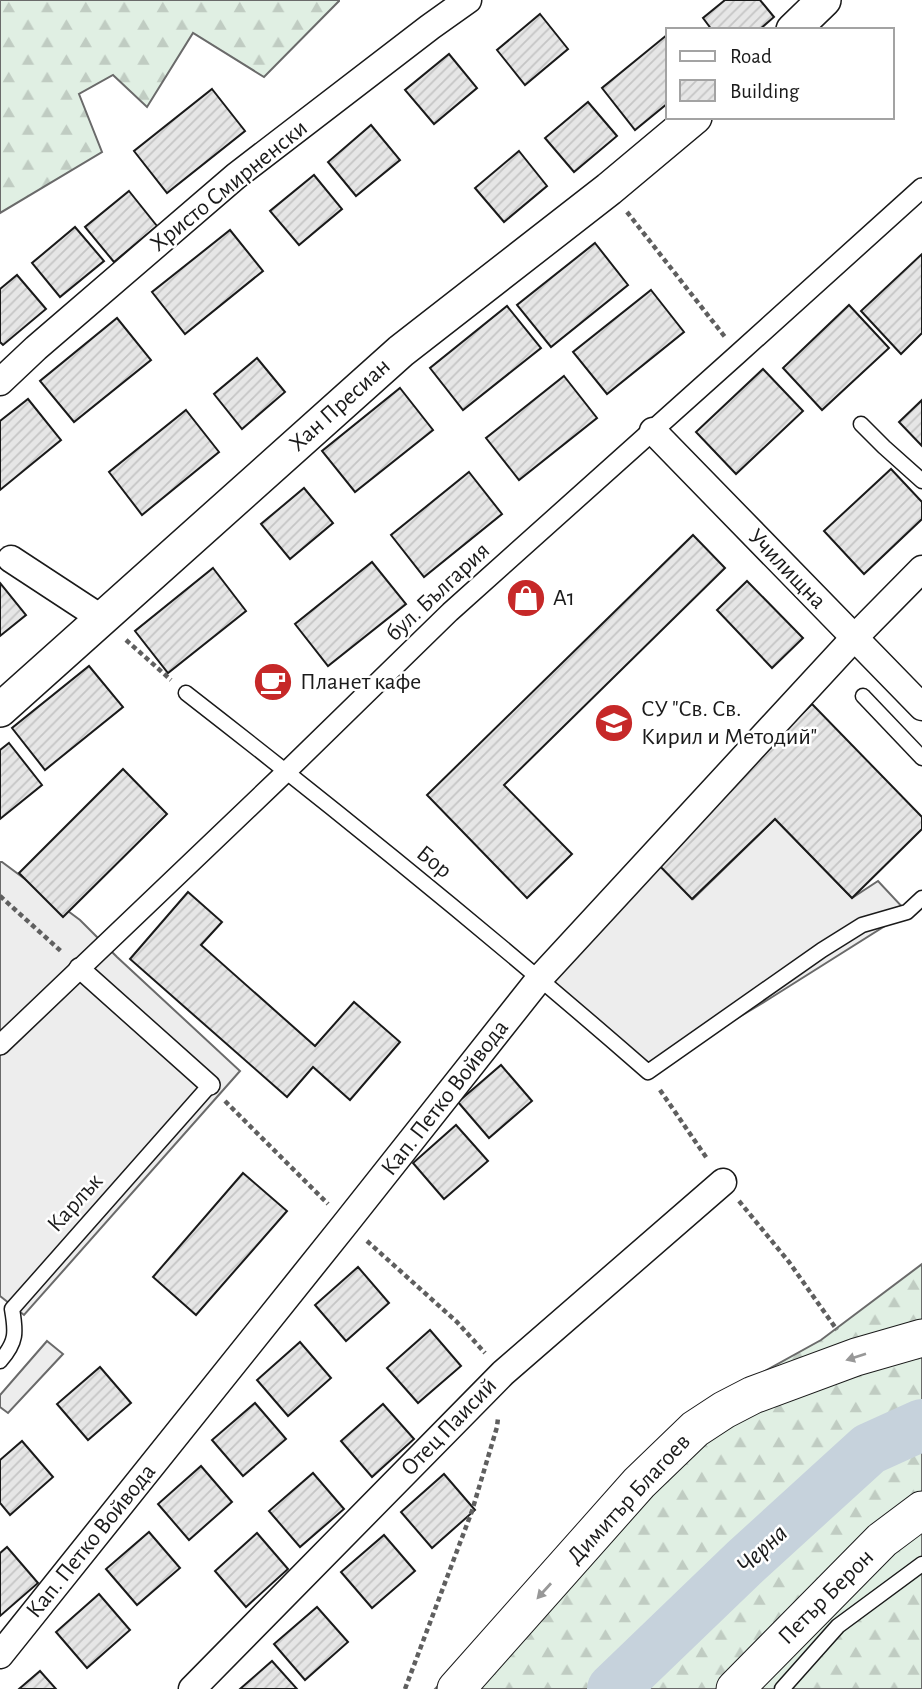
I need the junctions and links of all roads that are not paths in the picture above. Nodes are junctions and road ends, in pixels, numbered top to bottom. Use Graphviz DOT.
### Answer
graph roads {
  1 [pos="468,0"];
  2 [pos="824,0"];
  3 [pos="795,28"];
  4 [pos="693,119"];
  5 [pos="922,188"];
  6 [pos="0,382"];
  7 [pos="860,424"];
  8 [pos="653,431"];
  9 [pos="922,481"];
  10 [pos="11,559"];
  11 [pos="922,569"];
  12 [pos="101,618"];
  13 [pos="855,638"];
  14 [pos="186,693"];
  15 [pos="863,696"];
  16 [pos="922,707"];
  17 [pos="0,710"];
  18 [pos="922,758"];
  19 [pos="287,771"];
  20 [pos="922,898"];
  21 [pos="79,968"];
  22 [pos="540,978"];
  23 [pos="0,1045"];
  24 [pos="210,1085"];
  25 [pos="723,1182"];
  26 [pos="922,1338"];
  27 [pos="0,1361"];
  28 [pos="922,1510"];
  29 [pos="922,1564"];
  30 [pos="0,1656"];
  31 [pos="192,1689"];
  32 [pos="456,1689"];
  33 [pos="735,1689"];
  34 [pos="782,1689"];
  1 -- 6 [label="street, Христо Смирненски"];
  2 -- 3 [label="street"];
  4 -- 12 [label="street, Хан Пресиан"];
  5 -- 8 [label="street, бул. България"];
  7 -- 9 [label="lane"];
  8 -- 13 [label="street, Училищна"];
  8 -- 19 [label="street, бул. България"];
  10 -- 12 [label="street"];
  11 -- 13 [label="street, Кап. Петко Войвода"];
  12 -- 17 [label="street, Хан Пресиан"];
  13 -- 16 [label="street, Училищна"];
  13 -- 22 [label="street, Кап. Петко Войвода"];
  14 -- 19 [label="lane, Бор"];
  15 -- 18 [label="lane"];
  19 -- 21 [label="street, бул. България"];
  19 -- 22 [label="lane, Бор"];
  20 -- 22 [label="lane, Бор"];
  21 -- 23 [label="street, бул. България"];
  21 -- 24 [label="street"];
  22 -- 30 [label="street, Кап. Петко Войвода"];
  24 -- 27 [label="lane, Карлък"];
  25 -- 31 [label="street, Отец Паисий"];
  26 -- 32 [label="main road, Димитър Благоев, one-way"];
  28 -- 33 [label="main road, Петър Берон"];
  29 -- 34 [label="lane"];
}
